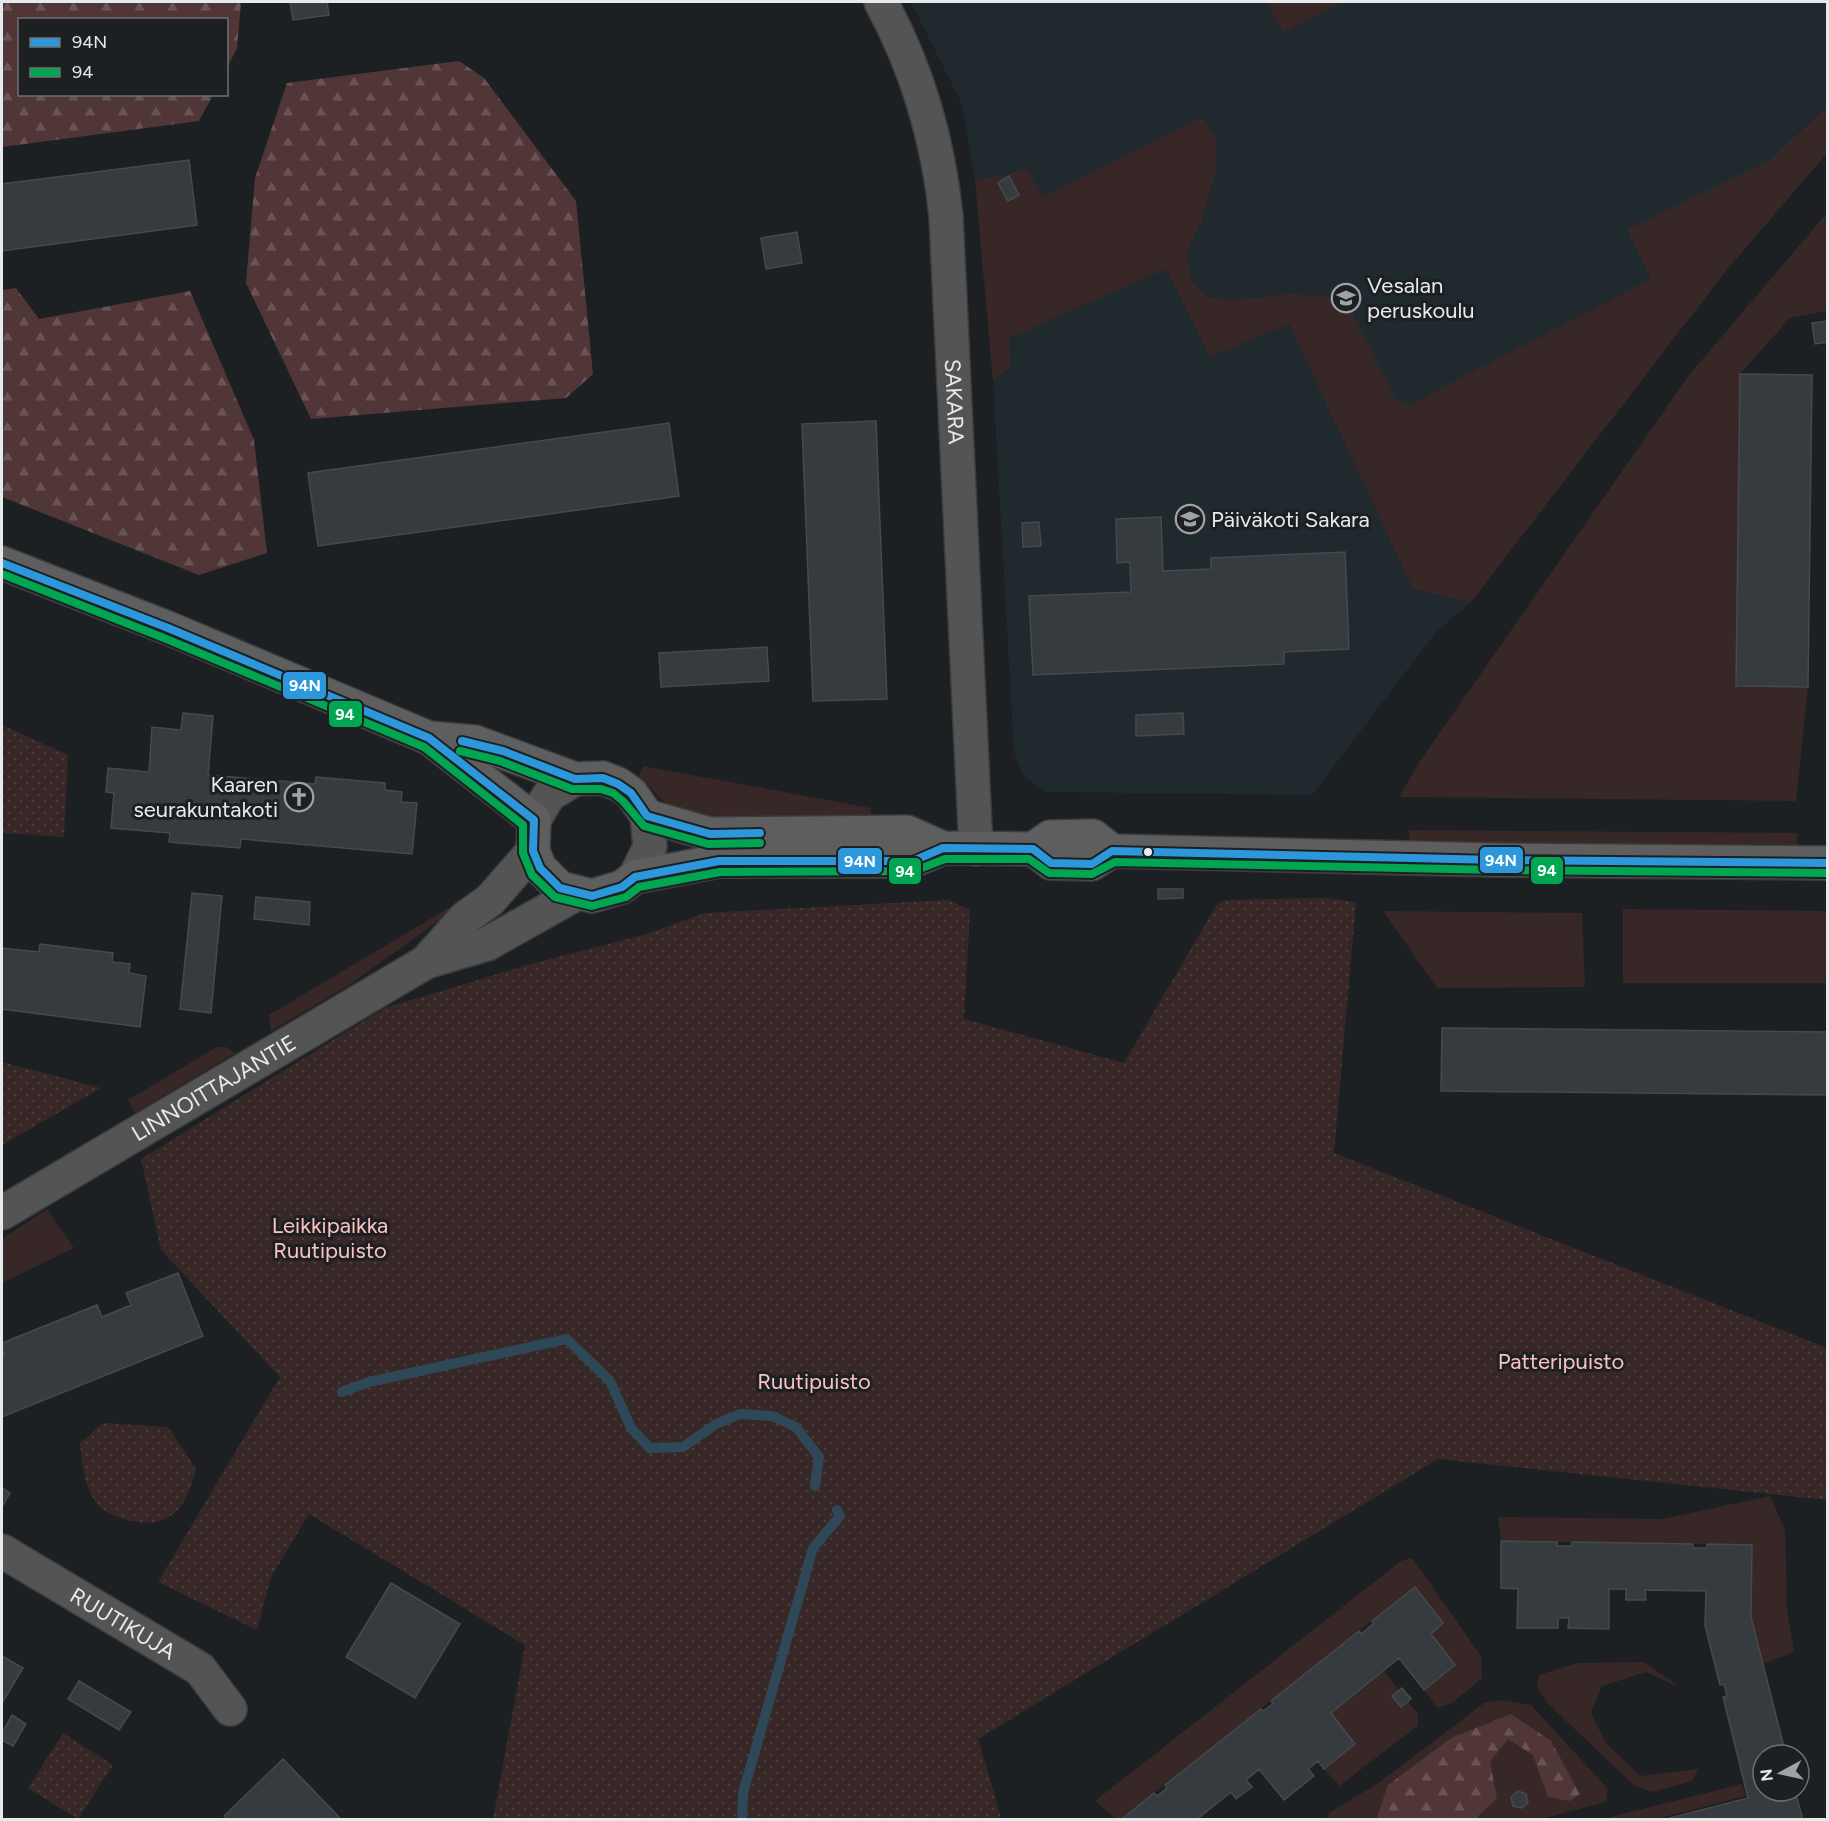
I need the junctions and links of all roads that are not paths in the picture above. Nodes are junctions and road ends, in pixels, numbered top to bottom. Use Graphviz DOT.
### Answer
graph roads {
  1 [pos="881,2"];
  2 [pos="2,563"];
  3 [pos="429,738"];
  4 [pos="575,779"];
  5 [pos="646,816"];
  6 [pos="534,836"];
  7 [pos="944,849"];
  8 [pos="976,849"];
  9 [pos="1827,863"];
  10 [pos="635,877"];
  11 [pos="576,894"];
  12 [pos="426,962"];
  13 [pos="2,1213"];
  14 [pos="2,1551"];
  15 [pos="230,1709"];
  1 -- 8 [label="street, SAKARA"];
  2 -- 3 [label="main road"];
  3 -- 4 [label="main road"];
  3 -- 6 [label="main road"];
  4 -- 5 [label="main road"];
  4 -- 6 [label="street"];
  5 -- 7 [label="main road"];
  5 -- 10 [label="street"];
  6 -- 11 [label="main road"];
  6 -- 12 [label="street, LINNOITTAJANTIE"];
  7 -- 8 [label="main road"];
  7 -- 10 [label="main road"];
  8 -- 9 [label="main road"];
  10 -- 11 [label="main road"];
  11 -- 12 [label="street, LINNOITTAJANTIE"];
  12 -- 13 [label="street, LINNOITTAJANTIE"];
  14 -- 15 [label="street, RUUTIKUJA"];
}
